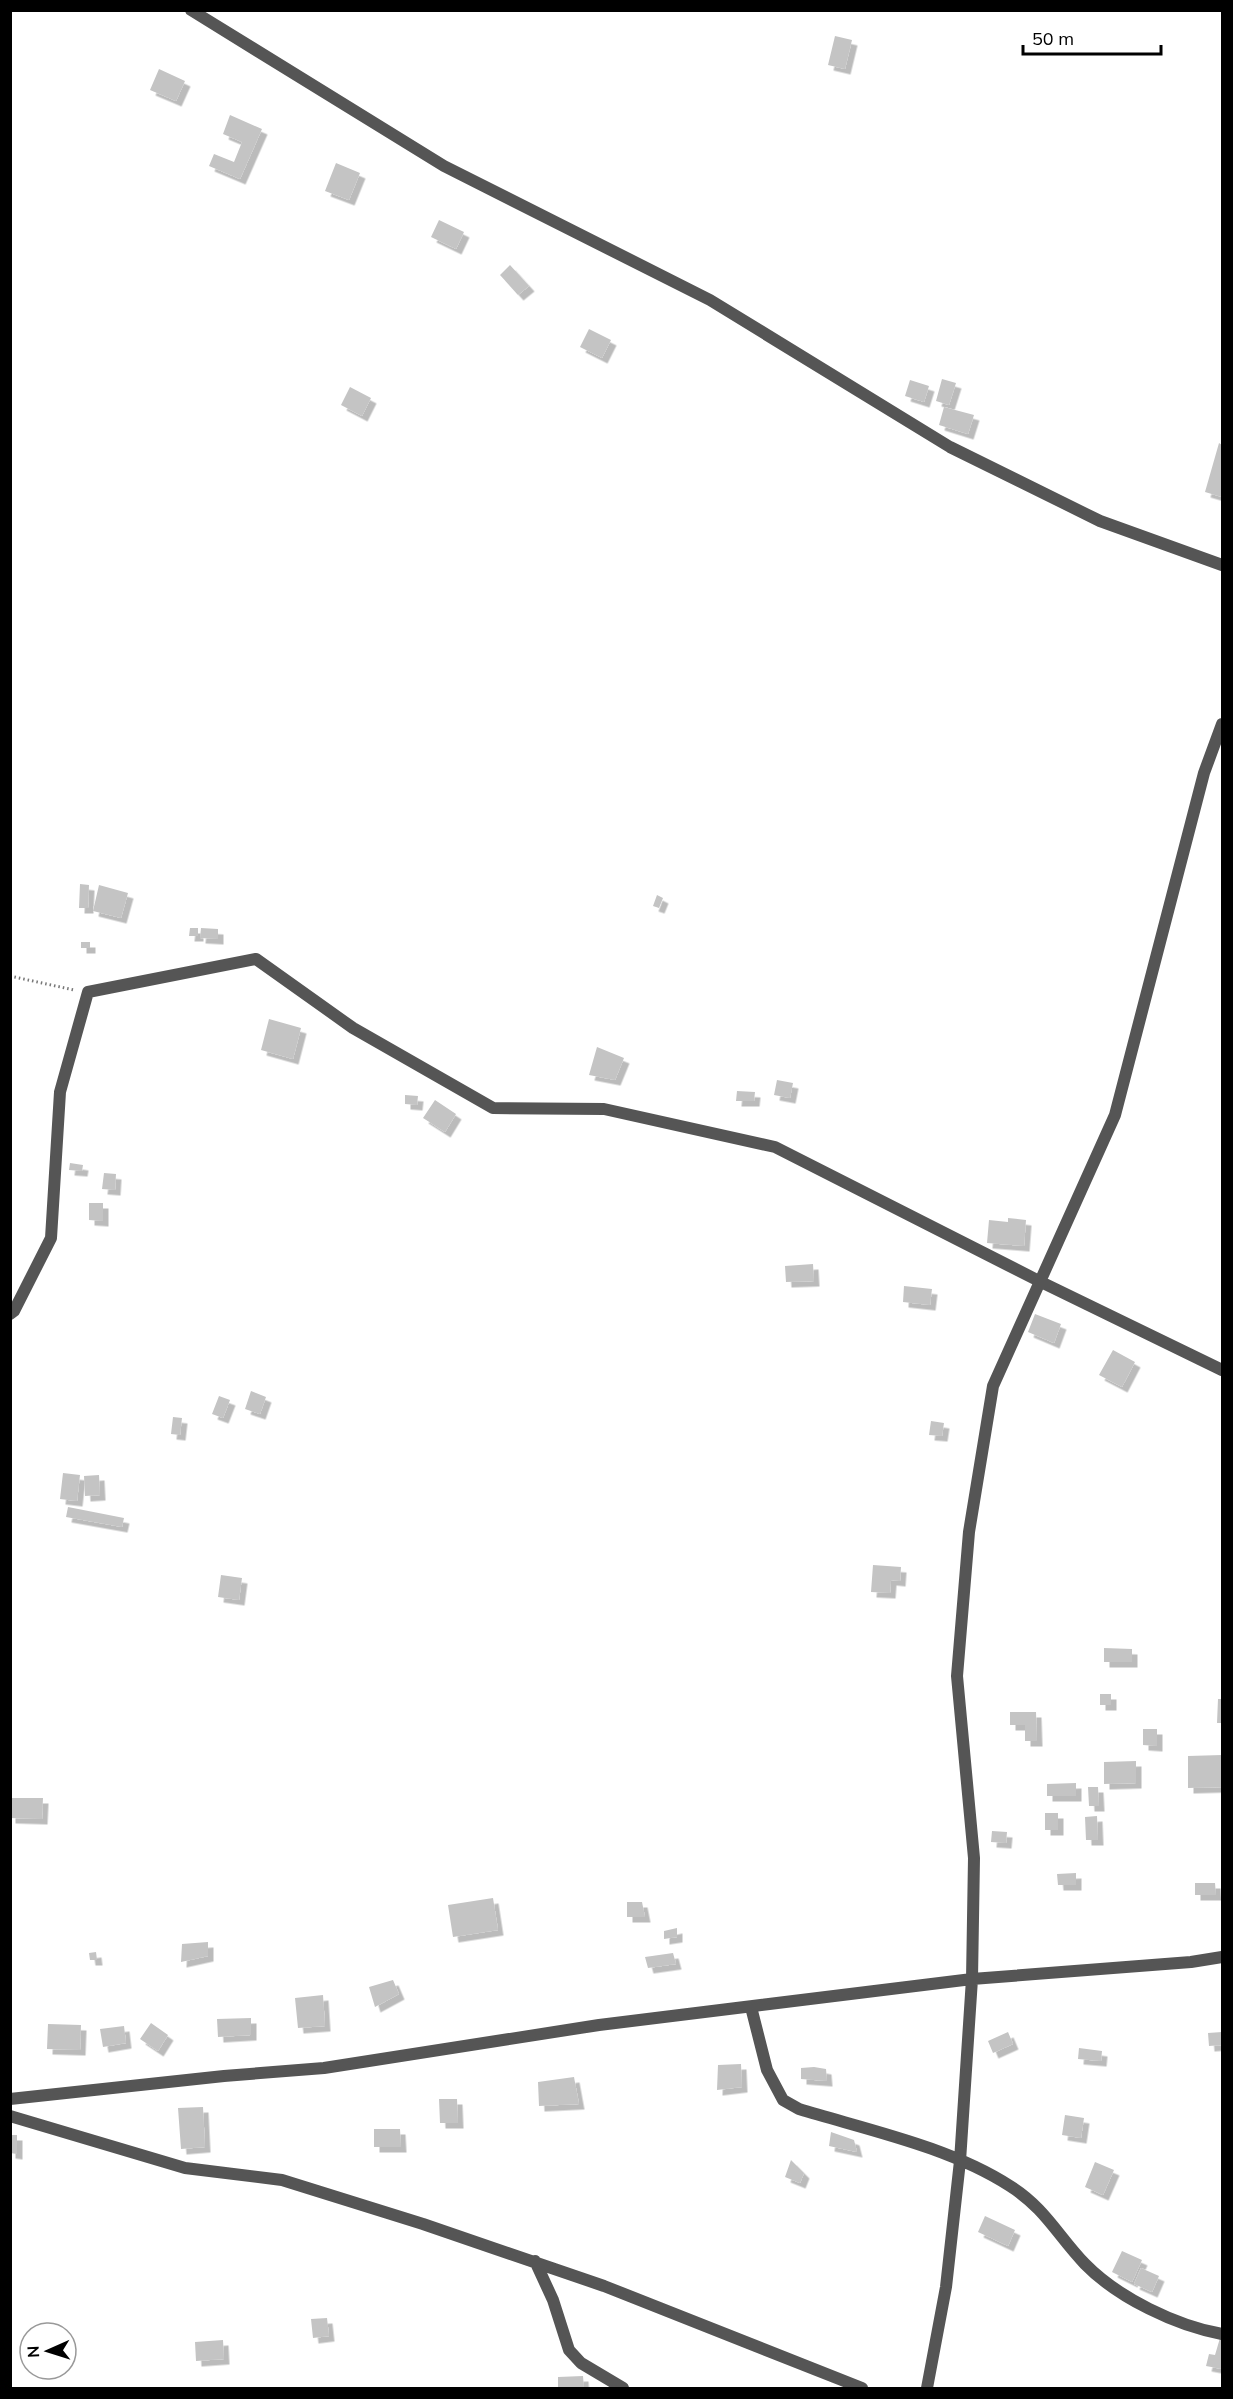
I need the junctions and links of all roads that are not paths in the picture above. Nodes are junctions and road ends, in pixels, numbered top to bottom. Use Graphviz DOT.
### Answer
graph roads {
  1 [pos="191,10"];
  2 [pos="1222,565"];
  3 [pos="1222,724"];
  4 [pos="1041,1282"];
  5 [pos="10,1314"];
  6 [pos="1222,1370"];
  7 [pos="1222,1957"];
  8 [pos="972,1978"];
  9 [pos="751,2007"];
  10 [pos="10,2099"];
  11 [pos="10,2116"];
  12 [pos="960,2162"];
  13 [pos="535,2261"];
  14 [pos="1222,2334"];
  15 [pos="623,2388"];
  16 [pos="862,2388"];
  17 [pos="927,2388"];
  1 -- 2 [label="street"];
  3 -- 4 [label="street"];
  4 -- 5 [label="street"];
  4 -- 6 [label="street"];
  4 -- 8 [label="street"];
  7 -- 8 [label="street"];
  8 -- 9 [label="street"];
  8 -- 12 [label="street"];
  9 -- 10 [label="street"];
  9 -- 12 [label="street"];
  11 -- 13 [label="street"];
  12 -- 14 [label="street"];
  12 -- 17 [label="street"];
  13 -- 15 [label="street"];
  13 -- 16 [label="street"];
}
